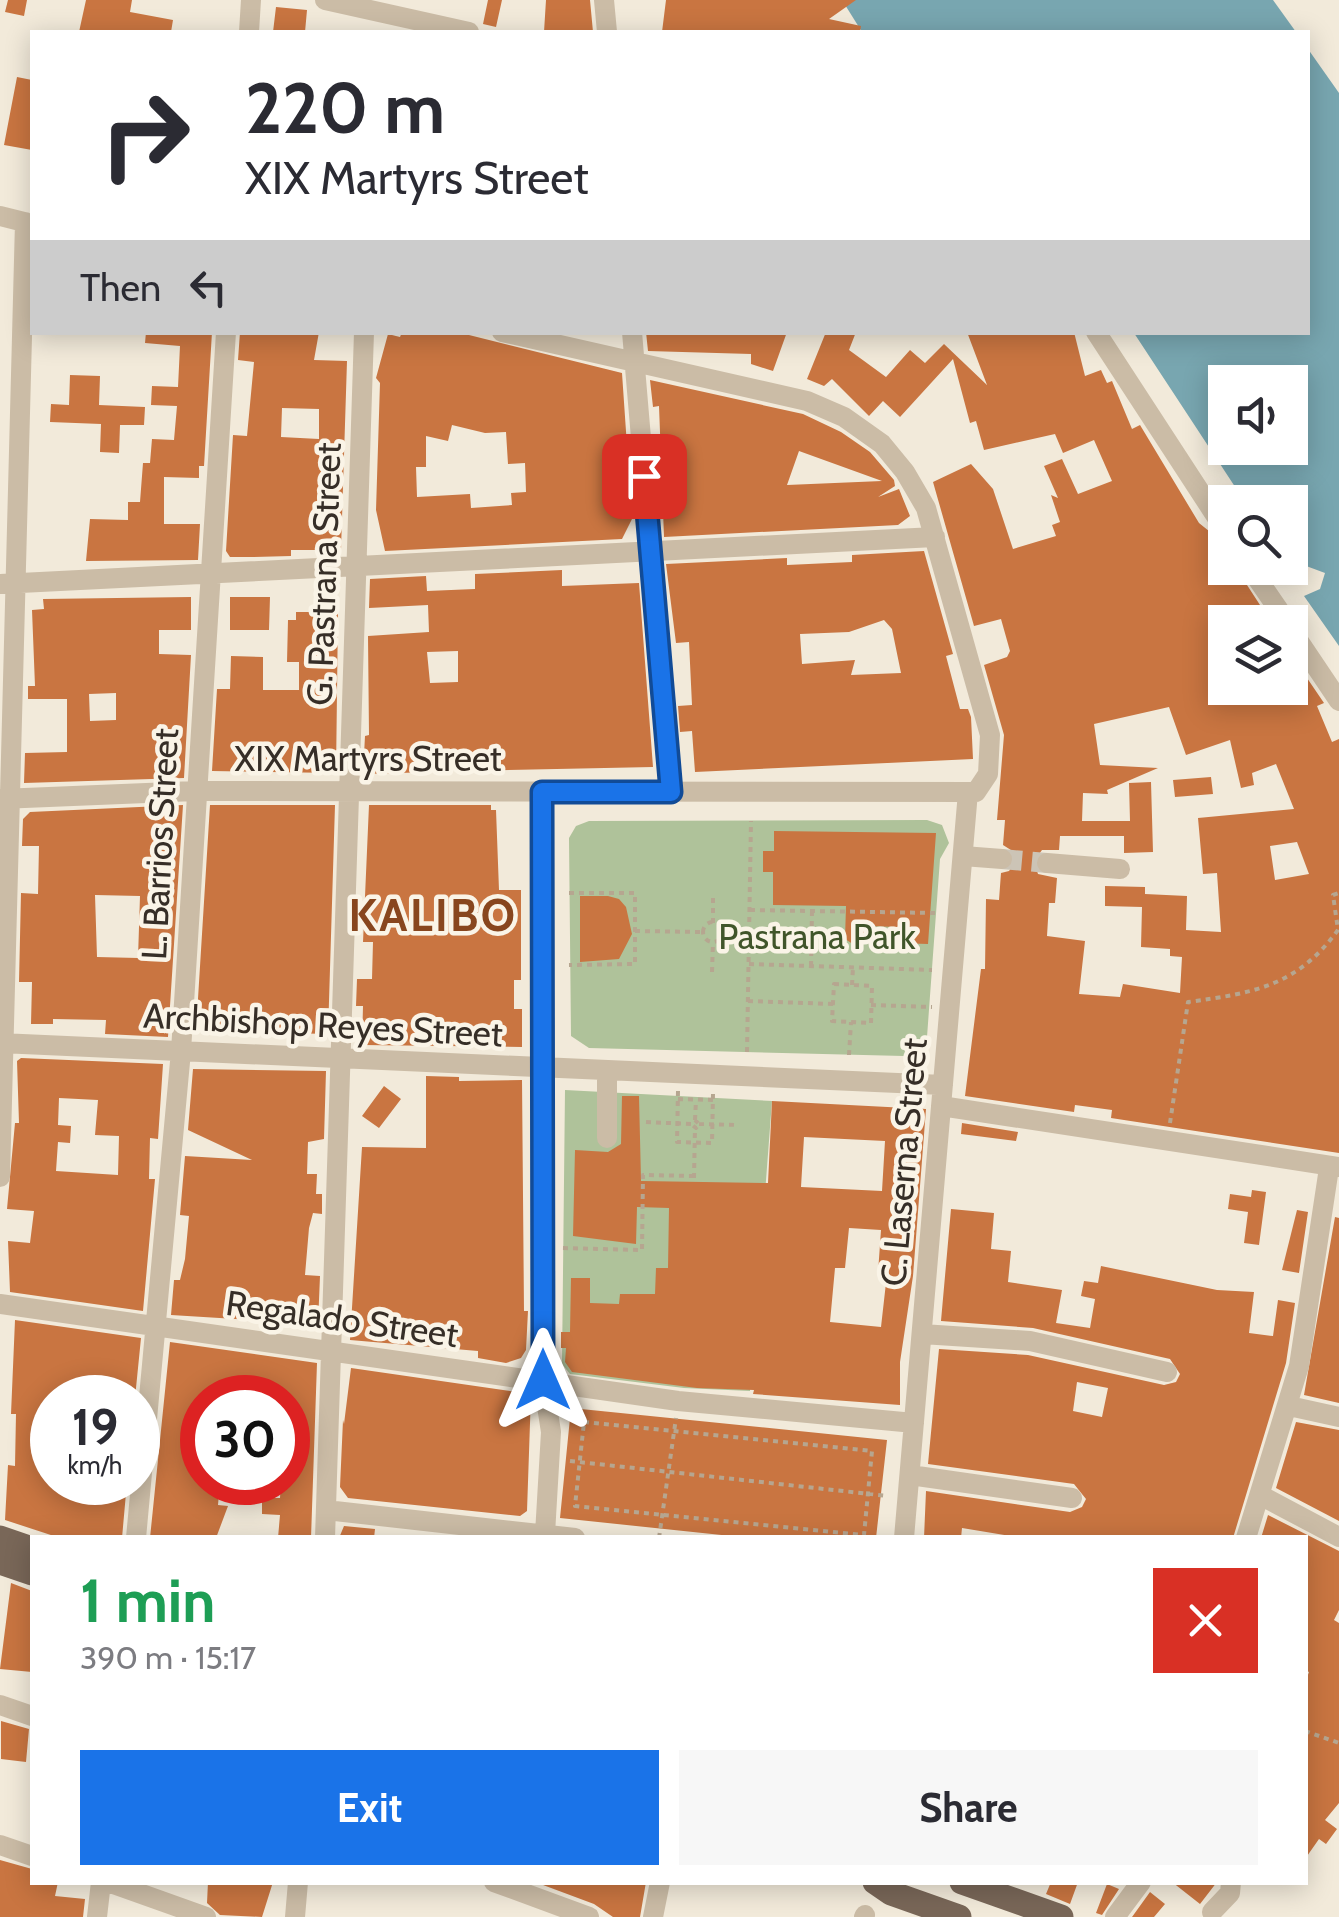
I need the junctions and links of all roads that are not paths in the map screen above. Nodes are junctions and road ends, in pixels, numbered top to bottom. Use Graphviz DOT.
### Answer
graph roads {
  1 [pos="251,0"];
  2 [pos="325,0"];
  3 [pos="604,0"];
  4 [pos="394,16"];
  5 [pos="248,30"];
  6 [pos="460,30"];
  7 [pos="607,30"];
  8 [pos="0,216"];
  9 [pos="29,223"];
  10 [pos="226,335"];
  11 [pos="364,335"];
  12 [pos="515,335"];
  13 [pos="632,335"];
  14 [pos="1098,335"];
  15 [pos="634,363"];
  16 [pos="1208,504"];
  17 [pos="935,536"];
  18 [pos="650,551"];
  19 [pos="357,566"];
  20 [pos="210,573"];
  21 [pos="7,583"];
  22 [pos="1308,655"];
  23 [pos="1339,702"];
  24 [pos="195,791"];
  25 [pos="350,791"];
  26 [pos="542,792"];
  27 [pos="671,792"];
  28 [pos="972,792"];
  29 [pos="4,799"];
  30 [pos="963,856"];
  31 [pos="1002,859"];
  32 [pos="1048,863"];
  33 [pos="1120,869"];
  34 [pos="2,1043"];
  35 [pos="181,1051"];
  36 [pos="340,1058"];
  37 [pos="544,1067"];
  38 [pos="608,1070"];
  39 [pos="942,1096"];
  40 [pos="607,1138"];
  41 [pos="1334,1167"];
  42 [pos="0,1177"];
  43 [pos="0,1304"];
  44 [pos="155,1326"];
  45 [pos="922,1334"];
  46 [pos="331,1350"];
  47 [pos="1167,1372"];
  48 [pos="543,1380"];
  49 [pos="1289,1406"];
  50 [pos="1339,1417"];
  51 [pos="914,1423"];
  52 [pos="910,1476"];
  53 [pos="1260,1495"];
  54 [pos="1072,1498"];
  55 [pos="326,1510"];
  56 [pos="546,1534"];
  57 [pos="136,1535"];
  58 [pos="325,1535"];
  59 [pos="553,1535"];
  60 [pos="904,1535"];
  61 [pos="1247,1535"];
  62 [pos="0,1538"];
  63 [pos="1339,1538"];
  64 [pos="30,1548"];
  65 [pos="0,1562"];
  66 [pos="30,1573"];
  67 [pos="0,1705"];
  68 [pos="30,1715"];
  69 [pos="0,1845"];
  70 [pos="30,1855"];
  71 [pos="103,1885"];
  72 [pos="113,1885"];
  73 [pos="298,1885"];
  74 [pos="502,1885"];
  75 [pos="659,1885"];
  76 [pos="970,1885"];
  77 [pos="1138,1885"];
  78 [pos="1231,1885"];
  79 [pos="883,1888"];
  80 [pos="1212,1912"];
  81 [pos="98,1917"];
  82 [pos="206,1917"];
  83 [pos="295,1917"];
  84 [pos="589,1917"];
  85 [pos="653,1917"];
  86 [pos="959,1917"];
  87 [pos="1061,1917"];
  88 [pos="1115,1917"];
  1 -- 5 [label="street"];
  2 -- 4 [label="street"];
  3 -- 7 [label="street"];
  4 -- 6 [label="street"];
  8 -- 9 [label="street"];
  9 -- 21 [label="street"];
  10 -- 20 [label="street, L. Barrios Street"];
  11 -- 19 [label="street, G. Pastrana Street"];
  12 -- 15 [label="street, C. Laserna Street"];
  13 -- 15 [label="street"];
  14 -- 16 [label="street"];
  15 -- 17 [label="street, C. Laserna Street"];
  15 -- 18 [label="street"];
  17 -- 18 [label="street"];
  17 -- 28 [label="street, C. Laserna Street"];
  18 -- 19 [label="street"];
  18 -- 27 [label="street"];
  19 -- 20 [label="street"];
  19 -- 25 [label="street, G. Pastrana Street"];
  20 -- 21 [label="street"];
  20 -- 24 [label="street, L. Barrios Street"];
  21 -- 29 [label="street"];
  22 -- 23 [label="street"];
  24 -- 25 [label="street, XIX Martyrs Street"];
  24 -- 29 [label="street, XIX Martyrs Street"];
  24 -- 35 [label="street, L. Barrios Street"];
  25 -- 26 [label="street, XIX Martyrs Street"];
  25 -- 36 [label="street, G. Pastrana Street"];
  26 -- 27 [label="street, XIX Martyrs Street"];
  26 -- 37 [label="street"];
  27 -- 28 [label="street, XIX Martyrs Street"];
  28 -- 30 [label="street, C. Laserna Street"];
  29 -- 34 [label="street"];
  30 -- 31 [label="street"];
  30 -- 39 [label="street, C. Laserna Street"];
  32 -- 33 [label="street"];
  34 -- 35 [label="street, Archbishop Reyes Street"];
  34 -- 42 [label="street"];
  35 -- 36 [label="street, Archbishop Reyes Street"];
  35 -- 44 [label="street, L. Barrios Street"];
  36 -- 37 [label="street, Archbishop Reyes Street"];
  36 -- 46 [label="street, G. Pastrana Street"];
  37 -- 38 [label="street, Archbishop Reyes Street"];
  37 -- 48 [label="street"];
  38 -- 39 [label="street, Archbishop Reyes Street"];
  38 -- 40 [label="street"];
  39 -- 41 [label="street, Archbishop Reyes Street"];
  39 -- 45 [label="street, C. Laserna Street"];
  41 -- 49 [label="street"];
  43 -- 44 [label="street, Regalado Street"];
  44 -- 46 [label="street, Regalado Street"];
  44 -- 57 [label="street, L. Barrios Street"];
  45 -- 47 [label="street"];
  45 -- 51 [label="street, C. Laserna Street"];
  46 -- 48 [label="street, Regalado Street"];
  46 -- 55 [label="street, G. Pastrana Street"];
  48 -- 51 [label="street, Regalado Street"];
  48 -- 56 [label="street"];
  49 -- 50 [label="street"];
  49 -- 53 [label="street"];
  51 -- 52 [label="street, C. Laserna Street"];
  52 -- 54 [label="street"];
  52 -- 60 [label="street, C. Laserna Street"];
  53 -- 61 [label="street"];
  53 -- 63 [label="street"];
  55 -- 56 [label="street"];
  55 -- 58 [label="street, G. Pastrana Street"];
  56 -- 59 [label="street"];
  62 -- 64 [label="main road"];
  65 -- 66 [label="main road"];
  67 -- 68 [label="street"];
  69 -- 70 [label="street"];
  71 -- 81 [label="street"];
  72 -- 82 [label="street"];
  73 -- 83 [label="street"];
  74 -- 84 [label="street"];
  75 -- 85 [label="street"];
  76 -- 87 [label="main road"];
  77 -- 88 [label="street"];
  78 -- 80 [label="street"];
  79 -- 86 [label="main road"];
}
